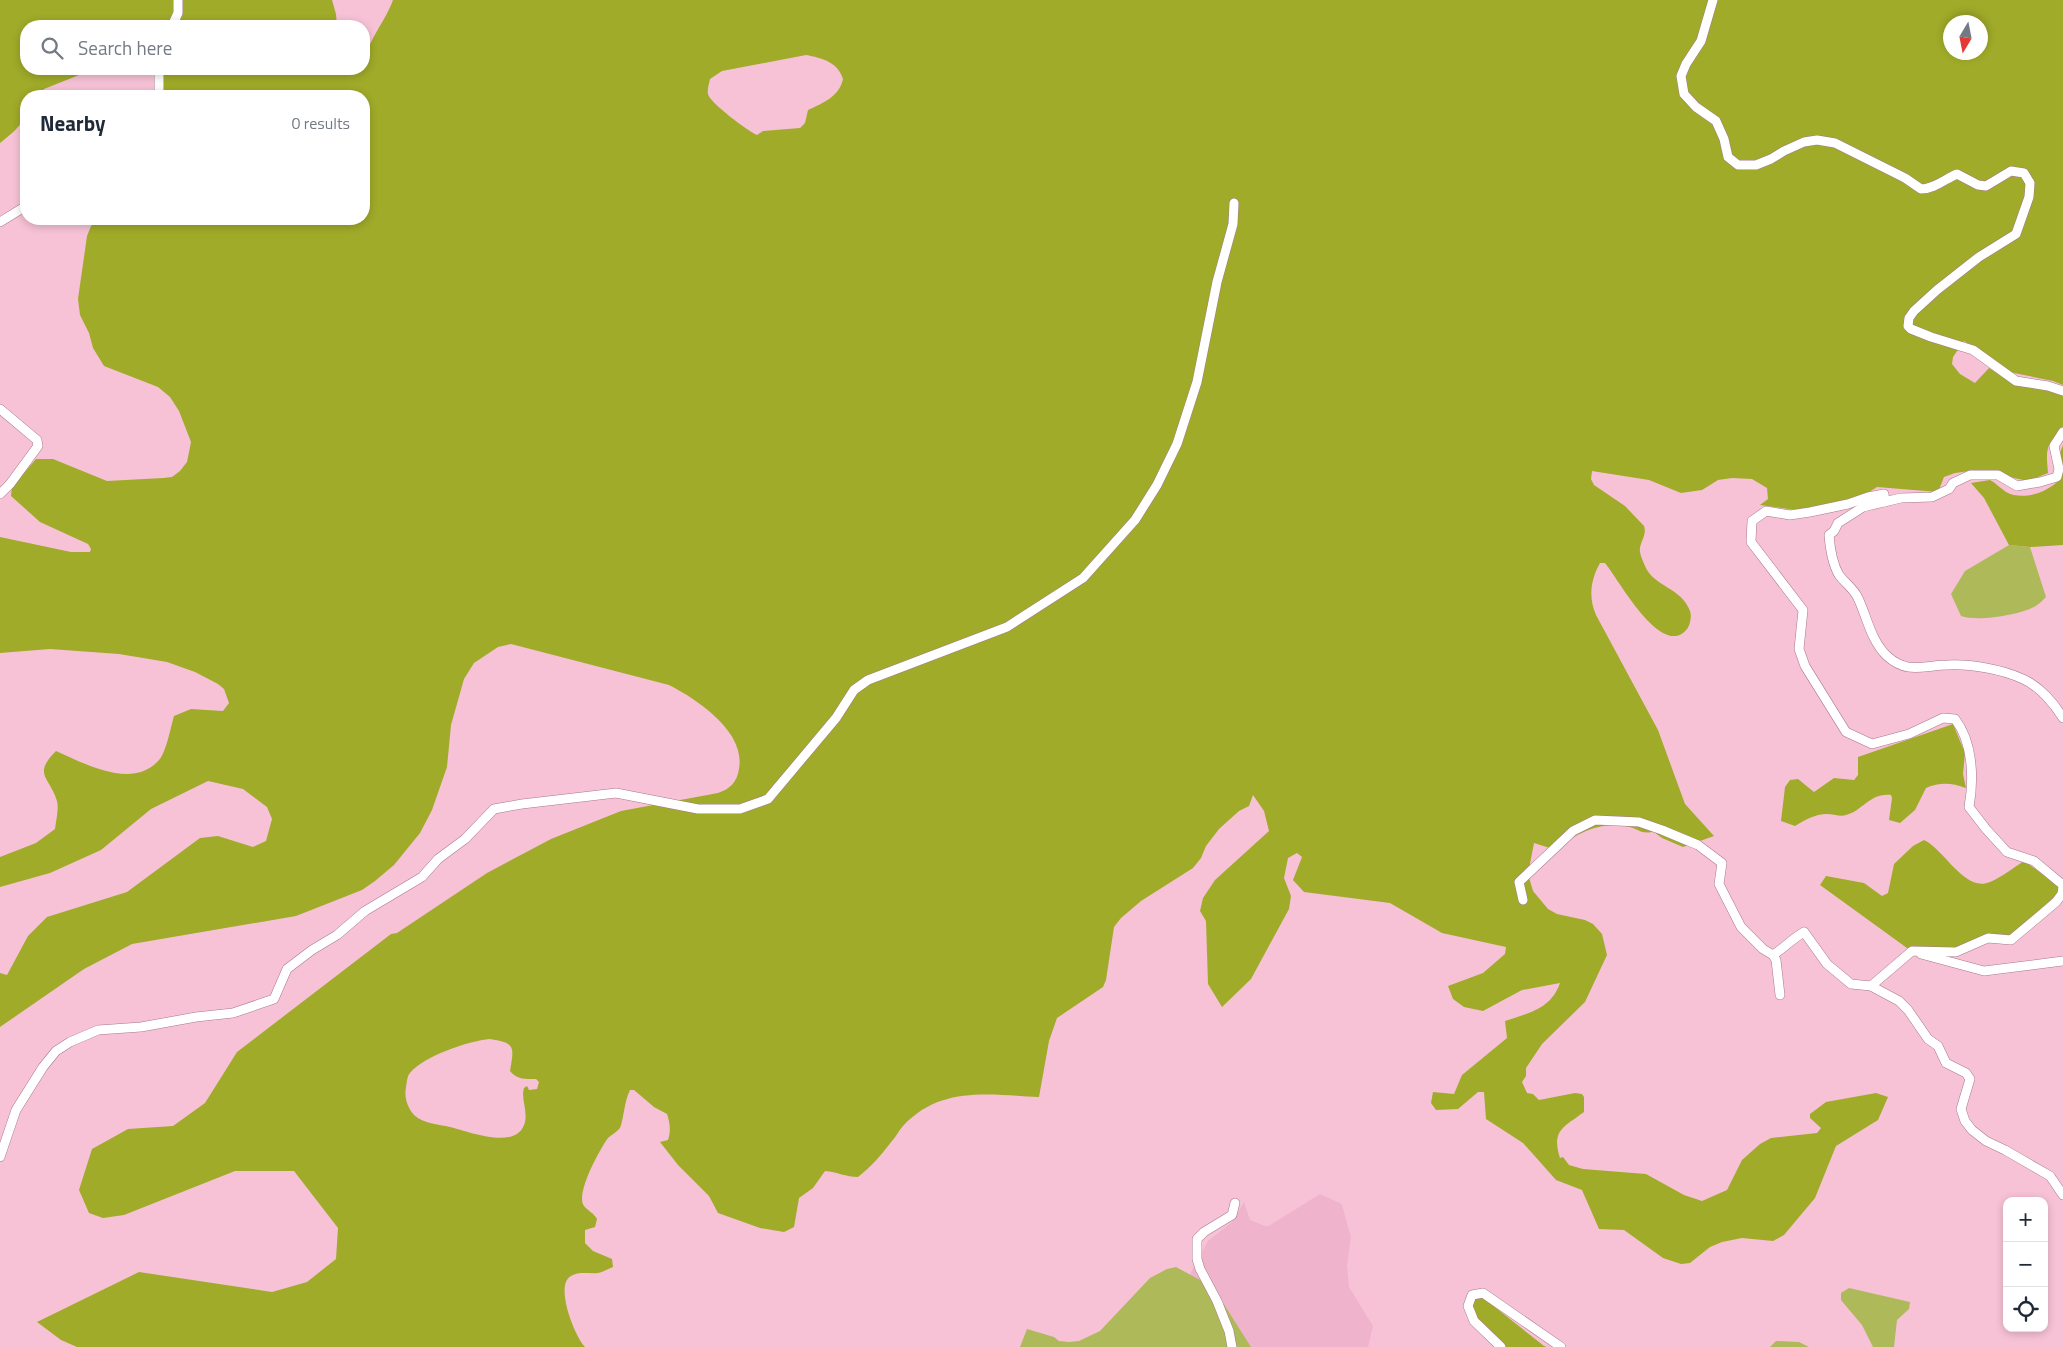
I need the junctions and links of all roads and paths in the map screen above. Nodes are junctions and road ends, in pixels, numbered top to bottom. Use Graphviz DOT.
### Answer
graph roads {
  1 [pos="178,0"];
  2 [pos="1713,0"];
  3 [pos="175,20"];
  4 [pos="160,75"];
  5 [pos="159,90"];
  6 [pos="1234,202"];
  7 [pos="20,210"];
  8 [pos="0,222"];
  9 [pos="2063,391"];
  10 [pos="0,409"];
  11 [pos="2063,432"];
  12 [pos="0,494"];
  13 [pos="1885,502"];
  14 [pos="2063,718"];
  15 [pos="2063,886"];
  16 [pos="1523,900"];
  17 [pos="1912,951"];
  18 [pos="1773,955"];
  19 [pos="2063,961"];
  20 [pos="1871,986"];
  21 [pos="1780,995"];
  22 [pos="0,1157"];
  23 [pos="2063,1195"];
  24 [pos="1235,1204"];
  25 [pos="1232,1347"];
  26 [pos="1501,1347"];
  27 [pos="1561,1347"];
  1 -- 3 [label="street"];
  2 -- 9 [label="street"];
  4 -- 5 [label="street"];
  6 -- 22 [label="street"];
  7 -- 8 [label="street"];
  10 -- 12 [label="street"];
  11 -- 13 [label="street"];
  13 -- 14 [label="street"];
  13 -- 15 [label="street"];
  15 -- 17 [label="street"];
  16 -- 18 [label="street"];
  17 -- 19 [label="street"];
  17 -- 20 [label="street"];
  18 -- 20 [label="street"];
  18 -- 21 [label="street"];
  20 -- 23 [label="street"];
  24 -- 25 [label="street"];
  26 -- 27 [label="street"];
}
